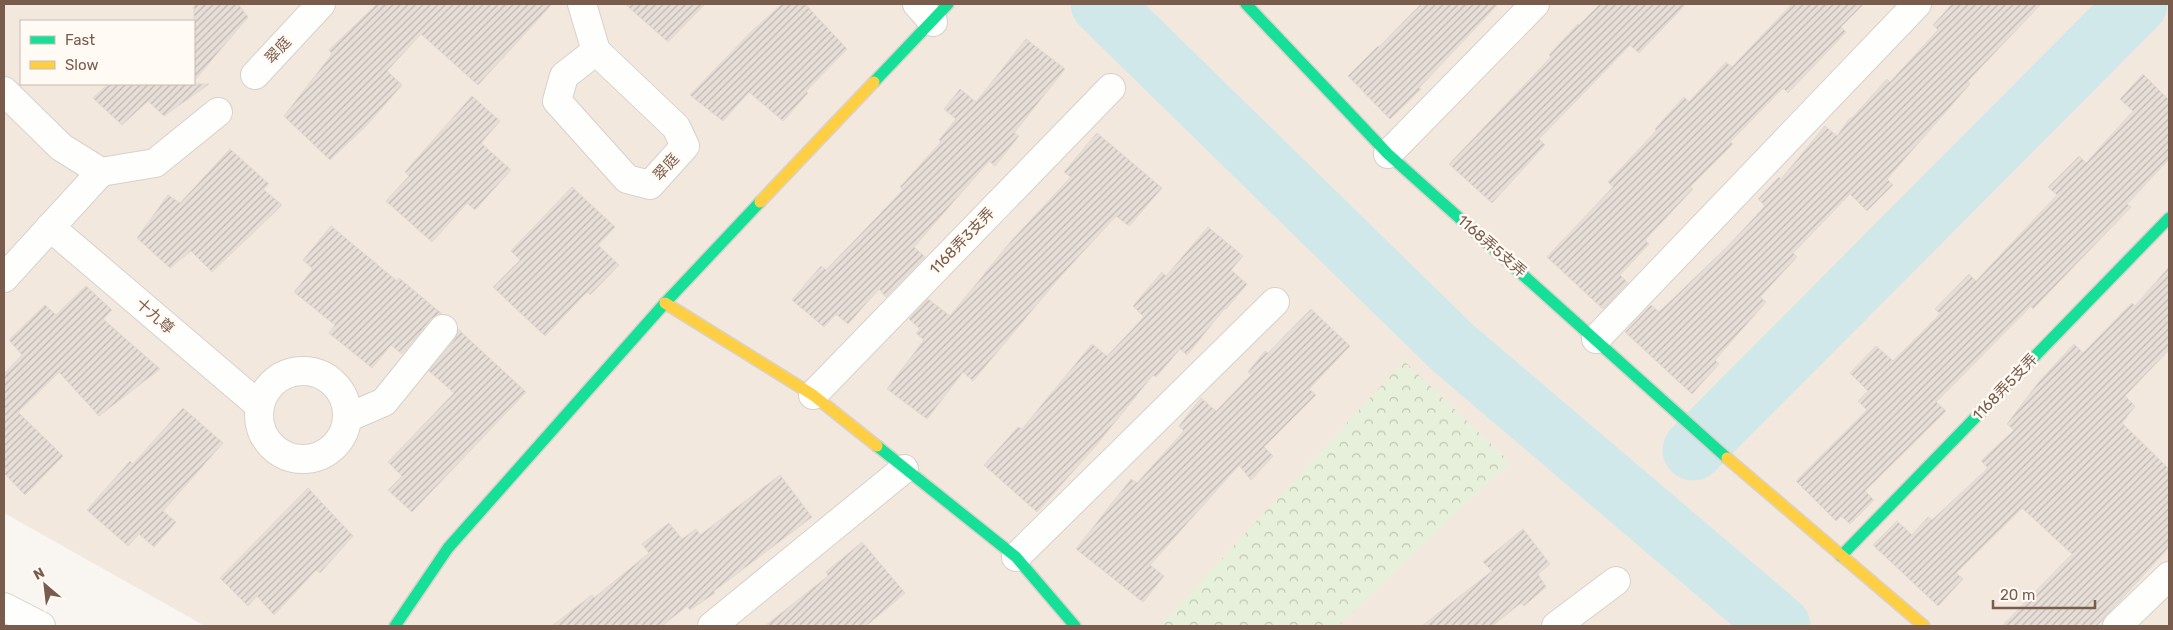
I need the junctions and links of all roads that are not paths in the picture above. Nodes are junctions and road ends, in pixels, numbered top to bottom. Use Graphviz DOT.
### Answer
graph roads {
  1 [pos="321,4"];
  2 [pos="582,4"];
  3 [pos="1246,4"];
  4 [pos="1535,4"];
  5 [pos="1917,4"];
  6 [pos="933,10"];
  7 [pos="596,50"];
  8 [pos="255,75"];
  9 [pos="1111,88"];
  10 [pos="4,92"];
  11 [pos="218,112"];
  12 [pos="1388,154"];
  13 [pos="101,172"];
  14 [pos="2169,218"];
  15 [pos="50,227"];
  16 [pos="4,278"];
  17 [pos="1275,302"];
  18 [pos="665,303"];
  19 [pos="443,329"];
  20 [pos="1596,338"];
  21 [pos="813,395"];
  22 [pos="260,406"];
  23 [pos="348,418"];
  24 [pos="904,469"];
  25 [pos="1841,556"];
  26 [pos="1016,557"];
  27 [pos="2169,576"];
  28 [pos="1616,581"];
  29 [pos="4,607"];
  30 [pos="41,626"];
  31 [pos="395,626"];
  32 [pos="712,626"];
  33 [pos="1075,626"];
  34 [pos="1556,626"];
  35 [pos="1924,626"];
  36 [pos="2117,626"];
  1 -- 8 [label="street, 翠庭"];
  2 -- 7 [label="street, 翠庭"];
  3 -- 12 [label="street, 1168弄5支弄"];
  4 -- 12 [label="street"];
  5 -- 20 [label="street"];
  6 -- 18 [label="street"];
  7 -- 7 [label="street, 翠庭"];
  9 -- 21 [label="street, 1168弄3支弄"];
  10 -- 13 [label="street"];
  11 -- 13 [label="street"];
  12 -- 20 [label="street, 1168弄5支弄"];
  13 -- 15 [label="street"];
  14 -- 25 [label="street, 1168弄5支弄"];
  15 -- 16 [label="street"];
  15 -- 22 [label="street, 十九尊"];
  17 -- 26 [label="street"];
  18 -- 21 [label="street"];
  18 -- 31 [label="street"];
  19 -- 23 [label="street"];
  20 -- 25 [label="street, 1168弄5支弄"];
  21 -- 24 [label="street"];
  22 -- 23 [label="street"];
  22 -- 23 [label="street"];
  24 -- 26 [label="street"];
  24 -- 32 [label="street"];
  25 -- 35 [label="street, 1168弄5支弄"];
  26 -- 33 [label="street"];
  27 -- 36 [label="street"];
  28 -- 34 [label="street"];
  29 -- 30 [label="street"];
}
